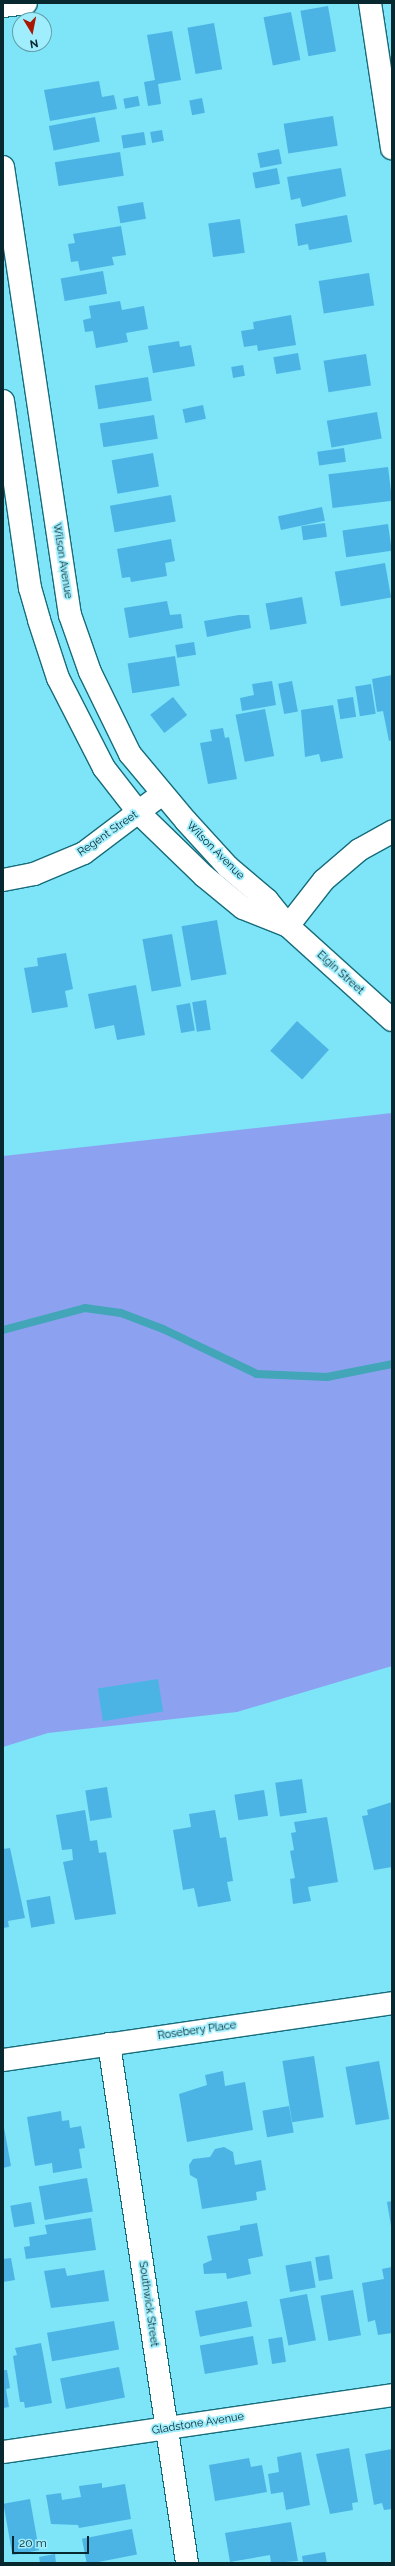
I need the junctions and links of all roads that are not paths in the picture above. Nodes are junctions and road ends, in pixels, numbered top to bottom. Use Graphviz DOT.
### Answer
graph roads {
  1 [pos="26,3"];
  2 [pos="370,3"];
  3 [pos="3,6"];
  4 [pos="392,148"];
  5 [pos="3,167"];
  6 [pos="3,401"];
  7 [pos="162,794"];
  8 [pos="139,813"];
  9 [pos="392,832"];
  10 [pos="3,880"];
  11 [pos="288,926"];
  12 [pos="392,1020"];
  13 [pos="392,2003"];
  14 [pos="109,2044"];
  15 [pos="3,2060"];
  16 [pos="392,2395"];
  17 [pos="166,2429"];
  18 [pos="3,2452"];
  19 [pos="187,2563"];
  1 -- 3 [label="street"];
  2 -- 4 [label="street"];
  5 -- 7 [label="street, Wilson Avenue"];
  6 -- 8 [label="street, Wilson Avenue"];
  7 -- 8 [label="street, Regent Street"];
  7 -- 11 [label="street, Wilson Avenue"];
  8 -- 10 [label="street, Regent Street"];
  8 -- 11 [label="street, Wilson Avenue"];
  9 -- 11 [label="street"];
  11 -- 12 [label="street, Elgin Street"];
  13 -- 14 [label="street, Rosebery Place"];
  14 -- 15 [label="street, Rosebery Place"];
  14 -- 17 [label="street, Southwick Street"];
  16 -- 17 [label="street, Gladstone Avenue"];
  17 -- 18 [label="street, Gladstone Avenue"];
  17 -- 19 [label="street, Southwick Street"];
}
